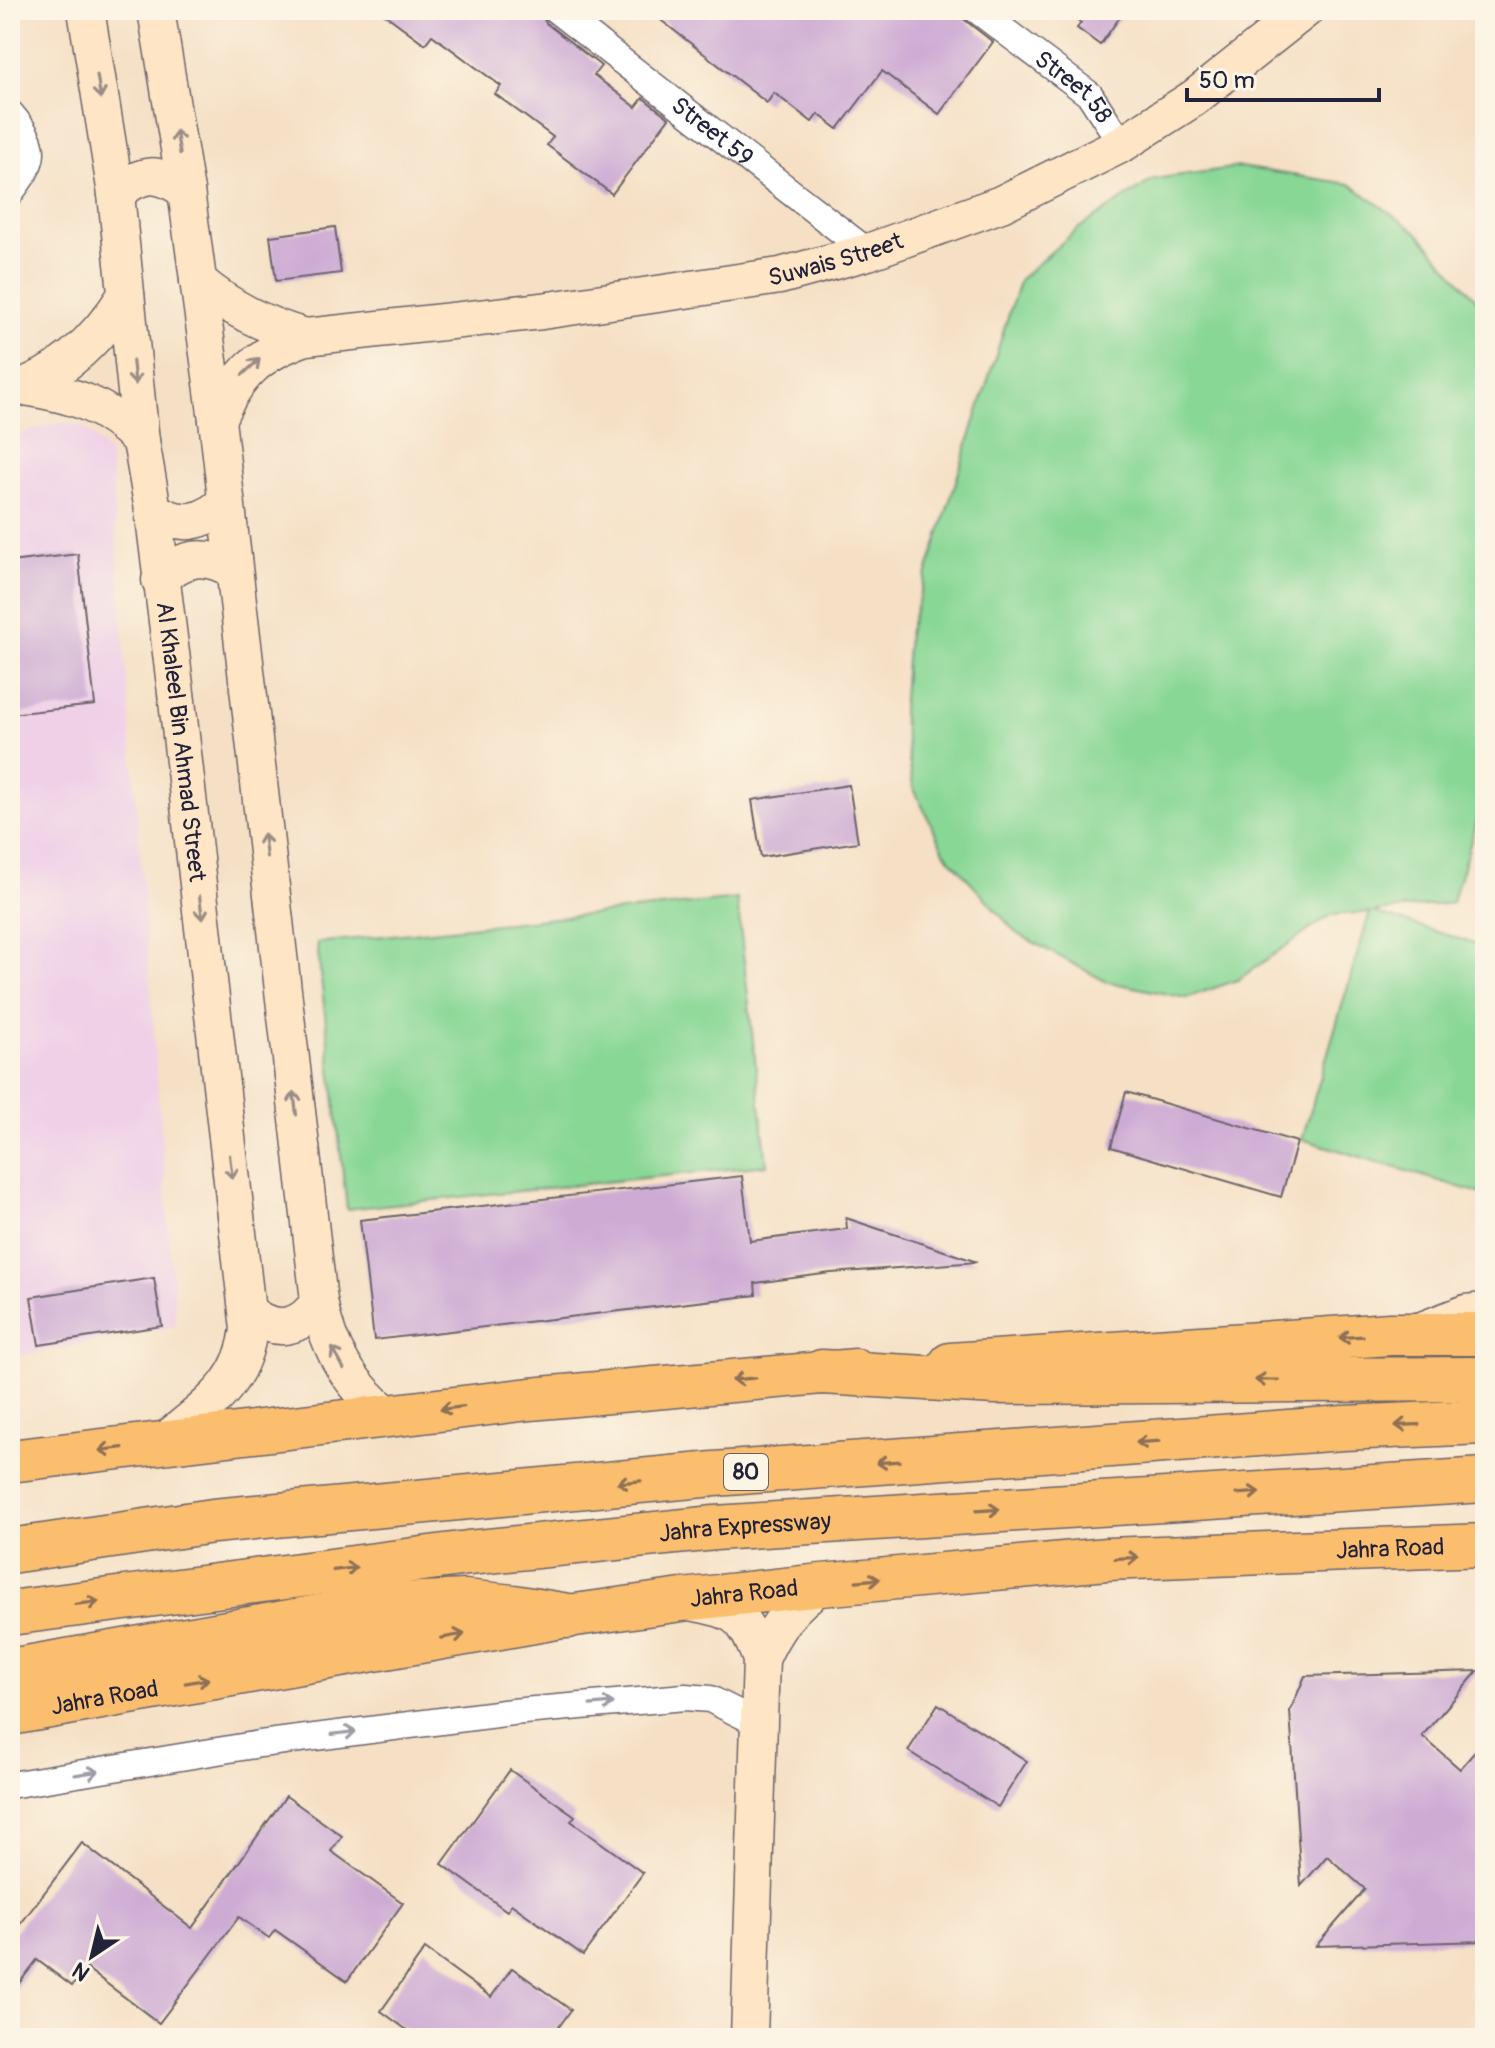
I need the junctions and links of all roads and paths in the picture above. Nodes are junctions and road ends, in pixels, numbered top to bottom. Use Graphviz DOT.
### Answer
graph roads {
  1 [pos="86,10"];
  2 [pos="156,10"];
  3 [pos="556,10"];
  4 [pos="977,10"];
  5 [pos="1305,10"];
  6 [pos="10,113"];
  7 [pos="1122,144"];
  8 [pos="186,191"];
  9 [pos="10,193"];
  10 [pos="116,194"];
  11 [pos="868,252"];
  12 [pos="198,281"];
  13 [pos="126,295"];
  14 [pos="306,337"];
  15 [pos="17,389"];
  16 [pos="217,420"];
  17 [pos="141,441"];
  18 [pos="225,501"];
  19 [pos="153,510"];
  20 [pos="233,570"];
  21 [pos="160,580"];
  22 [pos="319,1301"];
  23 [pos="1485,1311"];
  24 [pos="248,1312"];
  25 [pos="1414,1333"];
  26 [pos="1485,1334"];
  27 [pos="822,1372"];
  28 [pos="1485,1379"];
  29 [pos="389,1416"];
  30 [pos="1485,1422"];
  31 [pos="163,1443"];
  32 [pos="10,1461"];
  33 [pos="1485,1480"];
  34 [pos="1485,1545"];
  35 [pos="10,1551"];
  36 [pos="821,1585"];
  37 [pos="682,1600"];
  38 [pos="10,1613"];
  39 [pos="568,1616"];
  40 [pos="761,1659"];
  41 [pos="10,1671"];
  42 [pos="10,1714"];
  43 [pos="758,1723"];
  44 [pos="10,1785"];
  45 [pos="749,2038"];
  1 -- 10 [label="street, Al Khaleel Bin Ahmad Street, one-way"];
  8 -- 2 [label="street, one-way"];
  3 -- 11 [label="street, Street 59"];
  4 -- 7 [label="street, Street 58"];
  5 -- 7 [label="street, Suwais Street"];
  6 -- 9 [label="street"];
  7 -- 11 [label="street, Suwais Street"];
  8 -- 10 [label="street"];
  8 -- 12 [label="street"];
  10 -- 13 [label="street, Al Khaleel Bin Ahmad Street"];
  11 -- 14 [label="street, Suwais Street"];
  12 -- 14 [label="street, Suwais Street"];
  12 -- 16 [label="street"];
  13 -- 15 [label="street"];
  13 -- 17 [label="street, Al Khaleel Bin Ahmad Street, one-way"];
  16 -- 14 [label="street, Suwais Street, one-way"];
  15 -- 17 [label="street"];
  16 -- 18 [label="street"];
  17 -- 19 [label="street, Al Khaleel Bin Ahmad Street"];
  18 -- 19 [label="street"];
  18 -- 20 [label="street"];
  19 -- 21 [label="street, Al Khaleel Bin Ahmad Street"];
  20 -- 21 [label="street"];
  22 -- 20 [label="street, one-way"];
  21 -- 24 [label="street, Al Khaleel Bin Ahmad Street, one-way"];
  22 -- 24 [label="street"];
  29 -- 22 [label="street, one-way"];
  23 -- 25 [label="street"];
  24 -- 31 [label="street, Al Khaleel Bin Ahmad Street"];
  25 -- 26 [label="main road"];
  25 -- 27 [label="main road, one-way"];
  28 -- 27 [label="highway, one-way"];
  27 -- 29 [label="main road, one-way"];
  29 -- 31 [label="main road"];
  30 -- 35 [label="highway, 80, one-way"];
  31 -- 32 [label="main road, one-way"];
  38 -- 33 [label="highway, Jahra Expressway / 80, one-way"];
  36 -- 34 [label="main road, Jahra Road, one-way"];
  36 -- 37 [label="main road, Jahra Road"];
  36 -- 40 [label="street"];
  37 -- 39 [label="main road, Jahra Road"];
  37 -- 40 [label="street"];
  39 -- 41 [label="highway"];
  42 -- 39 [label="main road, Jahra Road, one-way"];
  40 -- 43 [label="street"];
  44 -- 43 [label="street, one-way"];
  43 -- 45 [label="street"];
}
